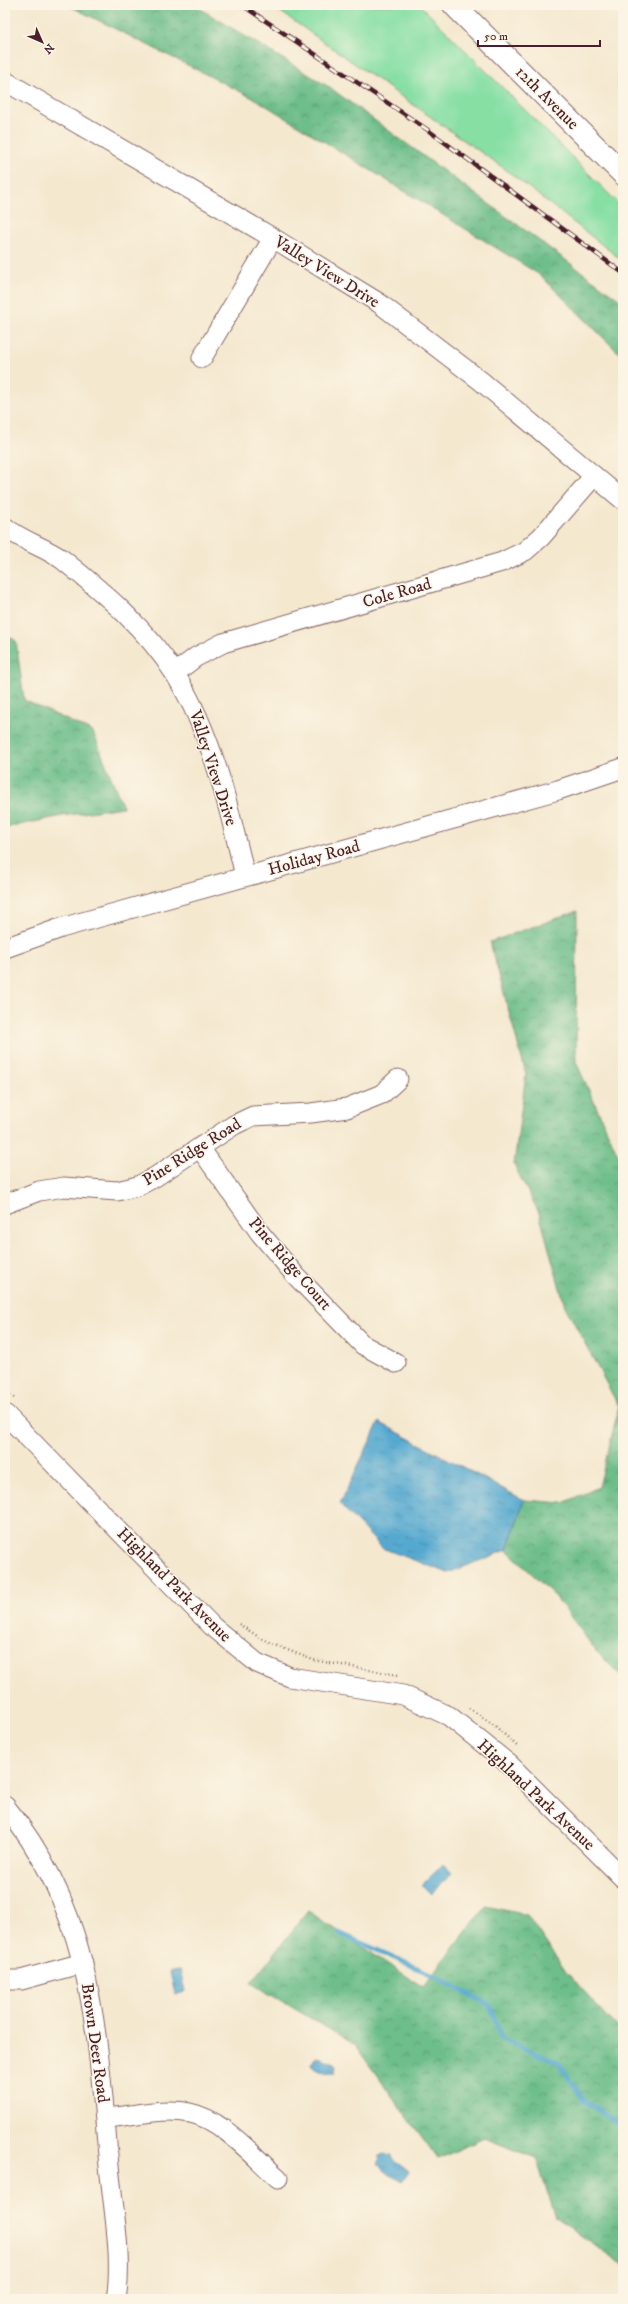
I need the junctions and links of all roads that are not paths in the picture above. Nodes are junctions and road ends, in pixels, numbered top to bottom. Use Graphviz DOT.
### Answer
graph roads {
  1 [pos="454,5"];
  2 [pos="5,81"];
  3 [pos="623,174"];
  4 [pos="273,238"];
  5 [pos="202,358"];
  6 [pos="594,476"];
  7 [pos="623,500"];
  8 [pos="5,527"];
  9 [pos="175,673"];
  10 [pos="623,768"];
  11 [pos="245,876"];
  12 [pos="5,948"];
  13 [pos="398,1079"];
  14 [pos="200,1148"];
  15 [pos="5,1204"];
  16 [pos="396,1363"];
  17 [pos="10,1407"];
  18 [pos="5,1806"];
  19 [pos="623,1878"];
  20 [pos="83,1963"];
  21 [pos="5,1980"];
  22 [pos="105,2118"];
  23 [pos="278,2178"];
  24 [pos="116,2299"];
  1 -- 3 [label="main road, 12th Avenue"];
  2 -- 4 [label="street, Valley View Drive"];
  4 -- 5 [label="street"];
  4 -- 6 [label="street, Valley View Drive"];
  6 -- 7 [label="street, Valley View Drive"];
  6 -- 9 [label="street, Cole Road"];
  8 -- 9 [label="street, Valley View Drive"];
  9 -- 11 [label="street, Valley View Drive"];
  10 -- 11 [label="street, Holiday Road"];
  11 -- 12 [label="street, Holiday Road"];
  13 -- 14 [label="street, Pine Ridge Road"];
  14 -- 15 [label="street, Pine Ridge Road"];
  14 -- 16 [label="street, Pine Ridge Court"];
  17 -- 19 [label="street, Highland Park Avenue"];
  18 -- 20 [label="street, Brown Deer Road"];
  20 -- 21 [label="street"];
  20 -- 22 [label="street, Brown Deer Road"];
  22 -- 23 [label="street"];
  22 -- 24 [label="street, Brown Deer Road"];
}
